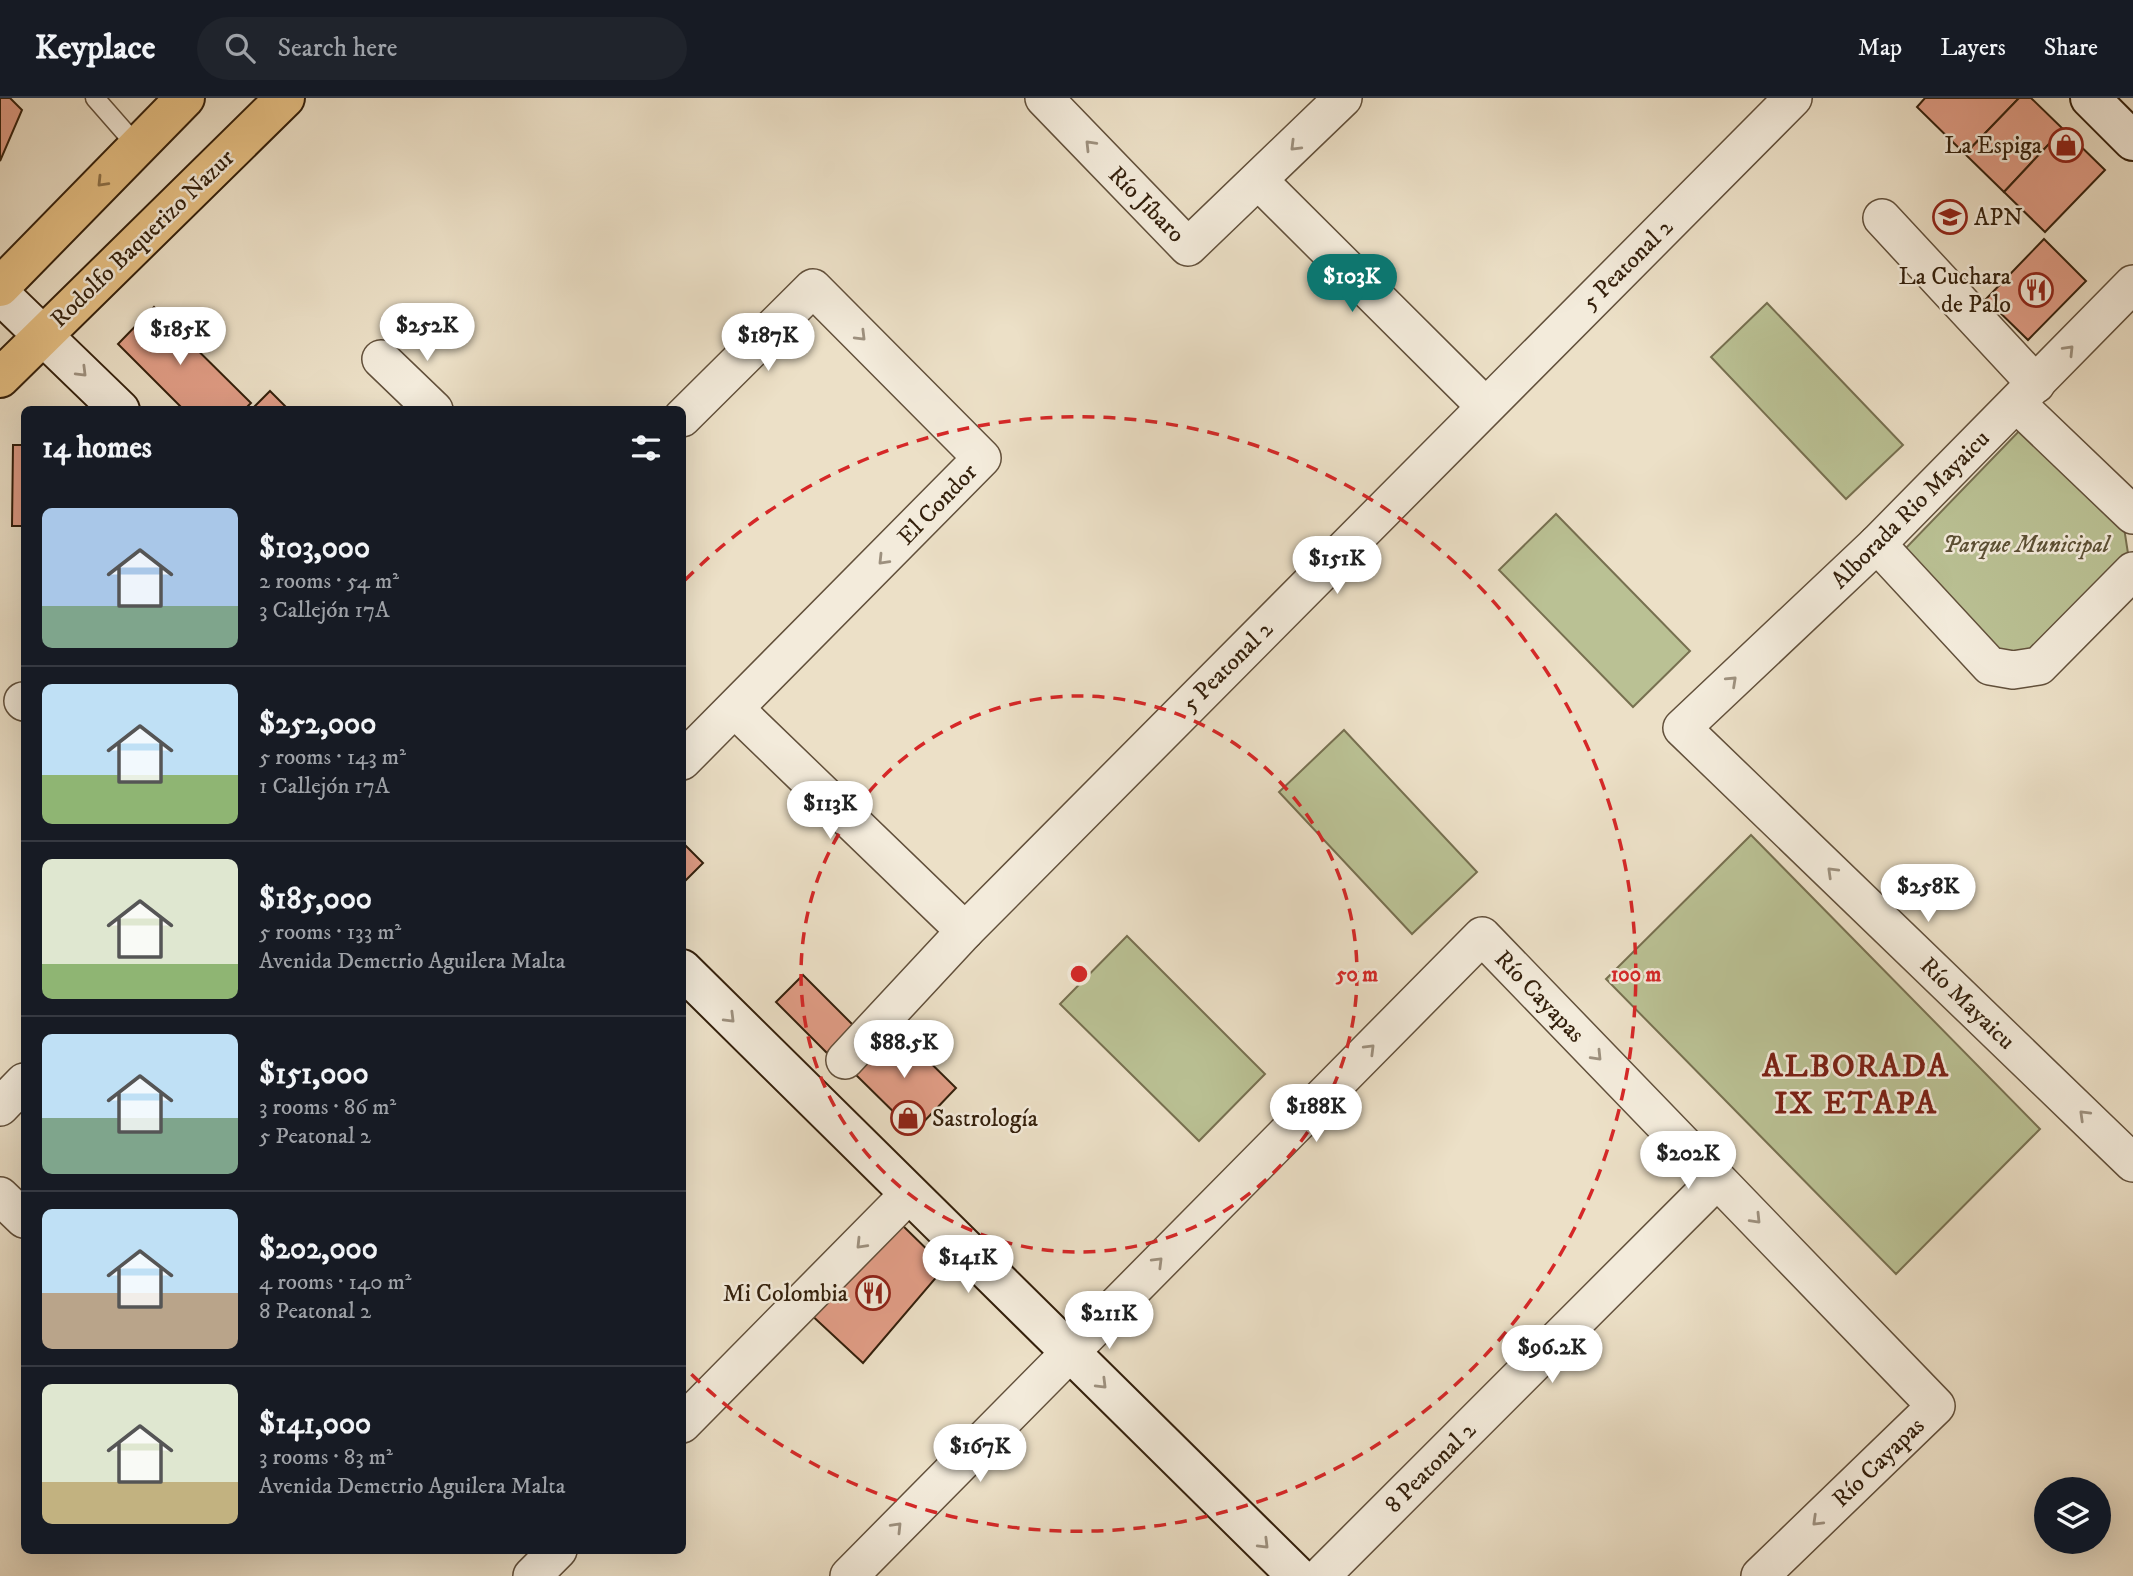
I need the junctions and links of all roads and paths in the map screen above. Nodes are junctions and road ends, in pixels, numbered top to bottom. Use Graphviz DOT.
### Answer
graph roads {
  1 [pos="95,98"];
  2 [pos="185,98"];
  3 [pos="285,98"];
  4 [pos="1044,98"];
  5 [pos="1343,98"];
  6 [pos="1793,98"];
  7 [pos="2090,98"];
  8 [pos="2133,141"];
  9 [pos="137,146"];
  10 [pos="1259,181"];
  11 [pos="1882,218"];
  12 [pos="2133,284"];
  13 [pos="0,287"];
  14 [pos="0,293"];
  15 [pos="44,334"];
  16 [pos="381,359"];
  17 [pos="0,378"];
  18 [pos="2026,394"];
  19 [pos="116,406"];
  20 [pos="430,406"];
  21 [pos="1485,406"];
  22 [pos="686,414"];
  23 [pos="2133,515"];
  24 [pos="1877,544"];
  25 [pos="2133,571"];
  26 [pos="736,709"];
  27 [pos="1682,728"];
  28 [pos="686,757"];
  29 [pos="965,931"];
  30 [pos="686,973"];
  31 [pos="845,1060"];
  32 [pos="21,1085"];
  33 [pos="0,1107"];
  34 [pos="2133,1163"];
  35 [pos="1717,1180"];
  36 [pos="908,1195"];
  37 [pos="0,1196"];
  38 [pos="21,1216"];
  39 [pos="1068,1351"];
  40 [pos="686,1420"];
  41 [pos="554,1554"];
  42 [pos="532,1576"];
  43 [pos="849,1576"];
  44 [pos="1297,1576"];
  45 [pos="1321,1576"];
  46 [pos="1760,1576"];
  1 -- 9 [label="lane"];
  2 -- 9 [label="main road"];
  3 -- 15 [label="main road, Rodolfo Baquerizo Nazur"];
  10 -- 4 [label="street, Río Jíbaro, one-way"];
  5 -- 10 [label="street, Río Jíbaro, one-way"];
  6 -- 21 [label="street, 5 Peatonal 2"];
  7 -- 8 [label="street"];
  9 -- 13 [label="main road, one-way"];
  10 -- 21 [label="street"];
  11 -- 18 [label="street"];
  18 -- 12 [label="street, Alborada Rio Mayaicu, one-way"];
  14 -- 15 [label="street"];
  15 -- 17 [label="main road, Rodolfo Baquerizo Nazur"];
  15 -- 19 [label="street, one-way"];
  16 -- 20 [label="street"];
  18 -- 23 [label="street"];
  18 -- 24 [label="street, Alborada Rio Mayaicu"];
  21 -- 29 [label="street, 5 Peatonal 2"];
  22 -- 26 [label="street, El Condor, one-way"];
  24 -- 25 [label="street"];
  27 -- 24 [label="street, Alborada Rio Mayaicu, one-way"];
  26 -- 28 [label="street, El Condor"];
  26 -- 29 [label="street"];
  34 -- 27 [label="street, Río Mayaicu, one-way"];
  29 -- 31 [label="street, 5 Peatonal 2"];
  30 -- 36 [label="street, one-way"];
  32 -- 33 [label="street"];
  39 -- 35 [label="street, Río Cayapas, one-way"];
  35 -- 45 [label="street, 8 Peatonal 2"];
  35 -- 46 [label="street, Río Cayapas, one-way"];
  36 -- 39 [label="street"];
  36 -- 40 [label="street, one-way"];
  37 -- 38 [label="street"];
  43 -- 39 [label="street, Río Cayapas, one-way"];
  39 -- 44 [label="street, one-way"];
  41 -- 42 [label="street"];
}
